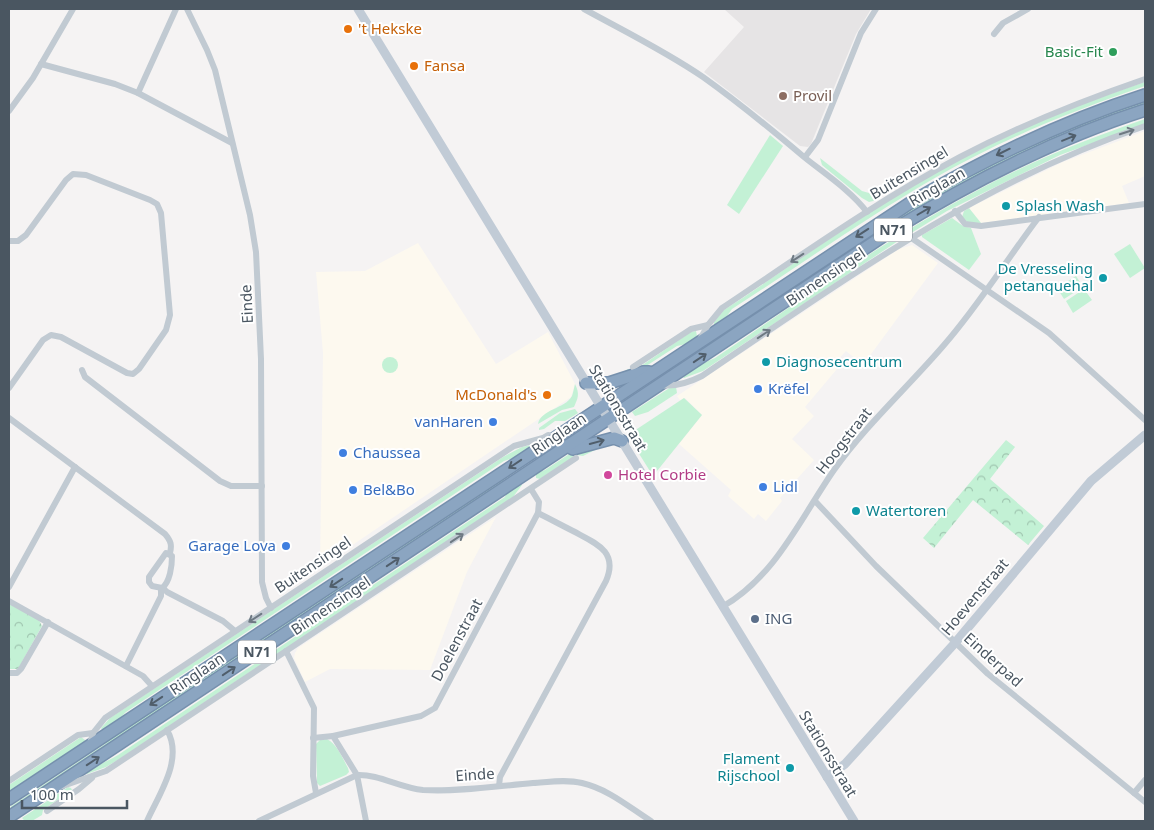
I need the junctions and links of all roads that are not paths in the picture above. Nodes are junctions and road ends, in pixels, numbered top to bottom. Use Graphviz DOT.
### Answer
graph roads {
  1 [pos="73,9"];
  2 [pos="176,9"];
  3 [pos="187,9"];
  4 [pos="358,9"];
  5 [pos="584,9"];
  6 [pos="876,9"];
  7 [pos="1028,9"];
  8 [pos="994,34"];
  9 [pos="41,64"];
  10 [pos="1145,79"];
  11 [pos="138,93"];
  12 [pos="1145,95"];
  13 [pos="1145,110"];
  14 [pos="9,111"];
  15 [pos="1145,126"];
  16 [pos="232,143"];
  17 [pos="805,157"];
  18 [pos="1145,204"];
  19 [pos="955,211"];
  20 [pos="867,212"];
  21 [pos="1039,217"];
  22 [pos="910,237"];
  23 [pos="9,241"];
  24 [pos="988,289"];
  25 [pos="708,325"];
  26 [pos="699,342"];
  27 [pos="633,367"];
  28 [pos="82,370"];
  29 [pos="653,372"];
  30 [pos="586,383"];
  31 [pos="660,385"];
  32 [pos="9,388"];
  33 [pos="601,406"];
  34 [pos="9,418"];
  35 [pos="609,419"];
  36 [pos="1145,420"];
  37 [pos="1145,435"];
  38 [pos="555,437"];
  39 [pos="622,441"];
  40 [pos="567,446"];
  41 [pos="576,458"];
  42 [pos="75,467"];
  43 [pos="532,470"];
  44 [pos="262,486"];
  45 [pos="531,489"];
  46 [pos="815,501"];
  47 [pos="538,513"];
  48 [pos="170,554"];
  49 [pos="9,587"];
  50 [pos="162,588"];
  51 [pos="9,601"];
  52 [pos="722,607"];
  53 [pos="271,608"];
  54 [pos="48,622"];
  55 [pos="235,631"];
  56 [pos="955,643"];
  57 [pos="286,652"];
  58 [pos="126,666"];
  59 [pos="9,673"];
  60 [pos="152,686"];
  61 [pos="167,730"];
  62 [pos="93,733"];
  63 [pos="333,736"];
  64 [pos="314,738"];
  65 [pos="90,745"];
  66 [pos="357,775"];
  67 [pos="95,776"];
  68 [pos="827,777"];
  69 [pos="1145,780"];
  70 [pos="9,781"];
  71 [pos="499,786"];
  72 [pos="51,789"];
  73 [pos="1134,793"];
  74 [pos="316,794"];
  75 [pos="9,799"];
  76 [pos="1145,802"];
  77 [pos="47,811"];
  78 [pos="9,817"];
  79 [pos="147,821"];
  80 [pos="259,821"];
  81 [pos="366,821"];
  82 [pos="651,821"];
  83 [pos="854,821"];
  1 -- 9 [label="street"];
  2 -- 11 [label="street"];
  3 -- 16 [label="street, Einde"];
  4 -- 30 [label="main road, Stationsstraat"];
  5 -- 17 [label="street"];
  6 -- 17 [label="street"];
  7 -- 8 [label="street"];
  9 -- 11 [label="street"];
  9 -- 14 [label="street"];
  10 -- 20 [label="street, Buitensingel"];
  11 -- 16 [label="street"];
  12 -- 26 [label="highway, Ringlaan / N71, one-way"];
  31 -- 13 [label="highway, Ringlaan / N71, one-way"];
  19 -- 15 [label="street, Binnensingel, one-way"];
  16 -- 44 [label="street, Einde"];
  17 -- 20 [label="street"];
  18 -- 21 [label="street"];
  19 -- 21 [label="street"];
  19 -- 22 [label="street, Binnensingel"];
  20 -- 25 [label="street, Buitensingel, one-way"];
  21 -- 24 [label="street, Hoogstraat"];
  22 -- 24 [label="street"];
  31 -- 22 [label="street, Binnensingel, one-way"];
  23 -- 32 [label="street"];
  24 -- 36 [label="street"];
  24 -- 46 [label="street, Hoogstraat"];
  25 -- 26 [label="street, Buitensingel"];
  25 -- 27 [label="street"];
  26 -- 29 [label="highway, Ringlaan / N71"];
  28 -- 44 [label="street"];
  29 -- 30 [label="highway"];
  29 -- 33 [label="highway, Ringlaan / N71"];
  30 -- 33 [label="main road, Stationsstraat"];
  31 -- 35 [label="highway, Ringlaan / N71"];
  33 -- 35 [label="main road, Stationsstraat"];
  33 -- 38 [label="highway, Ringlaan / N71"];
  34 -- 42 [label="street"];
  35 -- 39 [label="main road, Stationsstraat"];
  35 -- 40 [label="highway, Ringlaan / N71"];
  37 -- 56 [label="main road, Hoevenstraat"];
  38 -- 53 [label="street, Buitensingel"];
  38 -- 65 [label="highway, Ringlaan / N71, one-way"];
  40 -- 39 [label="highway, one-way"];
  39 -- 52 [label="main road, Stationsstraat"];
  40 -- 43 [label="highway, Ringlaan / N71"];
  41 -- 45 [label="street, Binnensingel"];
  42 -- 48 [label="street"];
  42 -- 49 [label="street"];
  43 -- 45 [label="street"];
  72 -- 43 [label="highway, Ringlaan / N71, one-way"];
  44 -- 53 [label="street, Einde"];
  45 -- 47 [label="street"];
  57 -- 45 [label="street, Binnensingel, one-way"];
  46 -- 52 [label="street, Hoogstraat"];
  46 -- 56 [label="street, Einderpad"];
  47 -- 63 [label="street, Doelenstraat"];
  47 -- 71 [label="street"];
  48 -- 50 [label="street"];
  48 -- 50 [label="street"];
  50 -- 55 [label="street"];
  50 -- 58 [label="street"];
  51 -- 54 [label="street"];
  52 -- 68 [label="main road, Stationsstraat"];
  53 -- 55 [label="street, Buitensingel, one-way"];
  54 -- 58 [label="street"];
  54 -- 59 [label="street"];
  55 -- 60 [label="street, Buitensingel"];
  56 -- 68 [label="main road, Hoevenstraat"];
  56 -- 73 [label="street, Einderpad"];
  57 -- 61 [label="street, Binnensingel"];
  57 -- 64 [label="street"];
  58 -- 60 [label="street"];
  60 -- 62 [label="street, Buitensingel"];
  61 -- 67 [label="street, Binnensingel"];
  61 -- 79 [label="street"];
  62 -- 65 [label="street, Buitensingel"];
  62 -- 70 [label="street"];
  63 -- 64 [label="street"];
  63 -- 66 [label="street"];
  64 -- 74 [label="street"];
  65 -- 75 [label="highway, Ringlaan / N71"];
  66 -- 71 [label="street, Einde"];
  66 -- 74 [label="street"];
  66 -- 81 [label="street"];
  67 -- 72 [label="street, Binnensingel"];
  67 -- 77 [label="street, Binnensingel"];
  68 -- 83 [label="main road, Stationsstraat"];
  69 -- 73 [label="street"];
  71 -- 82 [label="street, Einde"];
  72 -- 78 [label="highway, Ringlaan / N71"];
  73 -- 76 [label="street, Einderpad"];
  74 -- 80 [label="street"];
}
